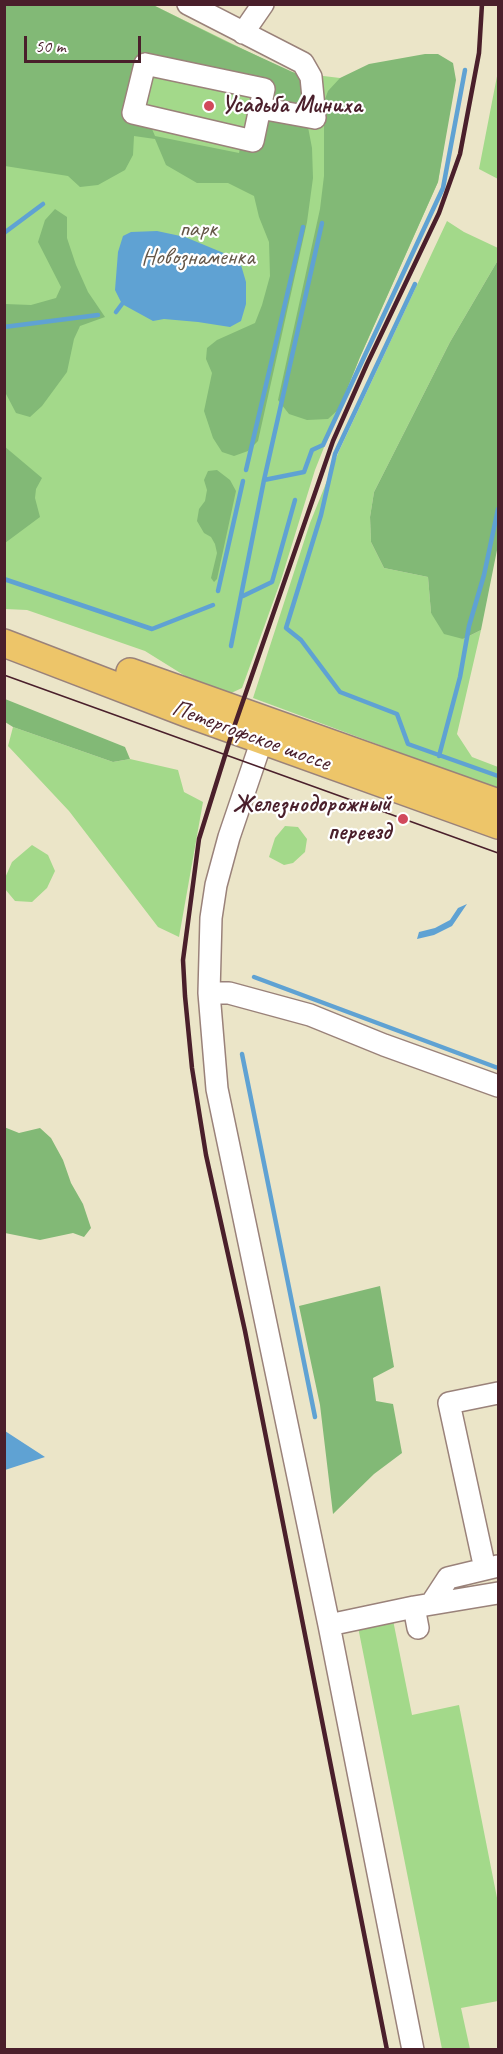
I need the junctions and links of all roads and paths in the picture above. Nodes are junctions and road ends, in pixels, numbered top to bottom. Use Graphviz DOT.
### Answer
graph roads {
  1 [pos="188,4"];
  2 [pos="263,4"];
  3 [pos="243,33"];
  4 [pos="260,108"];
  5 [pos="4,626"];
  6 [pos="4,643"];
  7 [pos="265,731"];
  8 [pos="498,803"];
  9 [pos="498,825"];
  10 [pos="208,993"];
  11 [pos="498,1086"];
  12 [pos="498,1393"];
  13 [pos="492,1568"];
  14 [pos="498,1593"];
  15 [pos="421,1613"];
  16 [pos="329,1625"];
  17 [pos="413,2049"];
  1 -- 3 [label="street"];
  2 -- 3 [label="street"];
  3 -- 4 [label="street"];
  4 -- 4 [label="street"];
  5 -- 7 [label="main road, Петергофское шоссе"];
  6 -- 7 [label="main road, Петергофское шоссе"];
  7 -- 8 [label="main road, Петергофское шоссе"];
  7 -- 9 [label="main road, Петергофское шоссе"];
  7 -- 10 [label="street"];
  10 -- 11 [label="street"];
  10 -- 16 [label="street"];
  12 -- 13 [label="street"];
  13 -- 15 [label="street"];
  14 -- 15 [label="street"];
  15 -- 16 [label="street"];
  16 -- 17 [label="street"];
}
